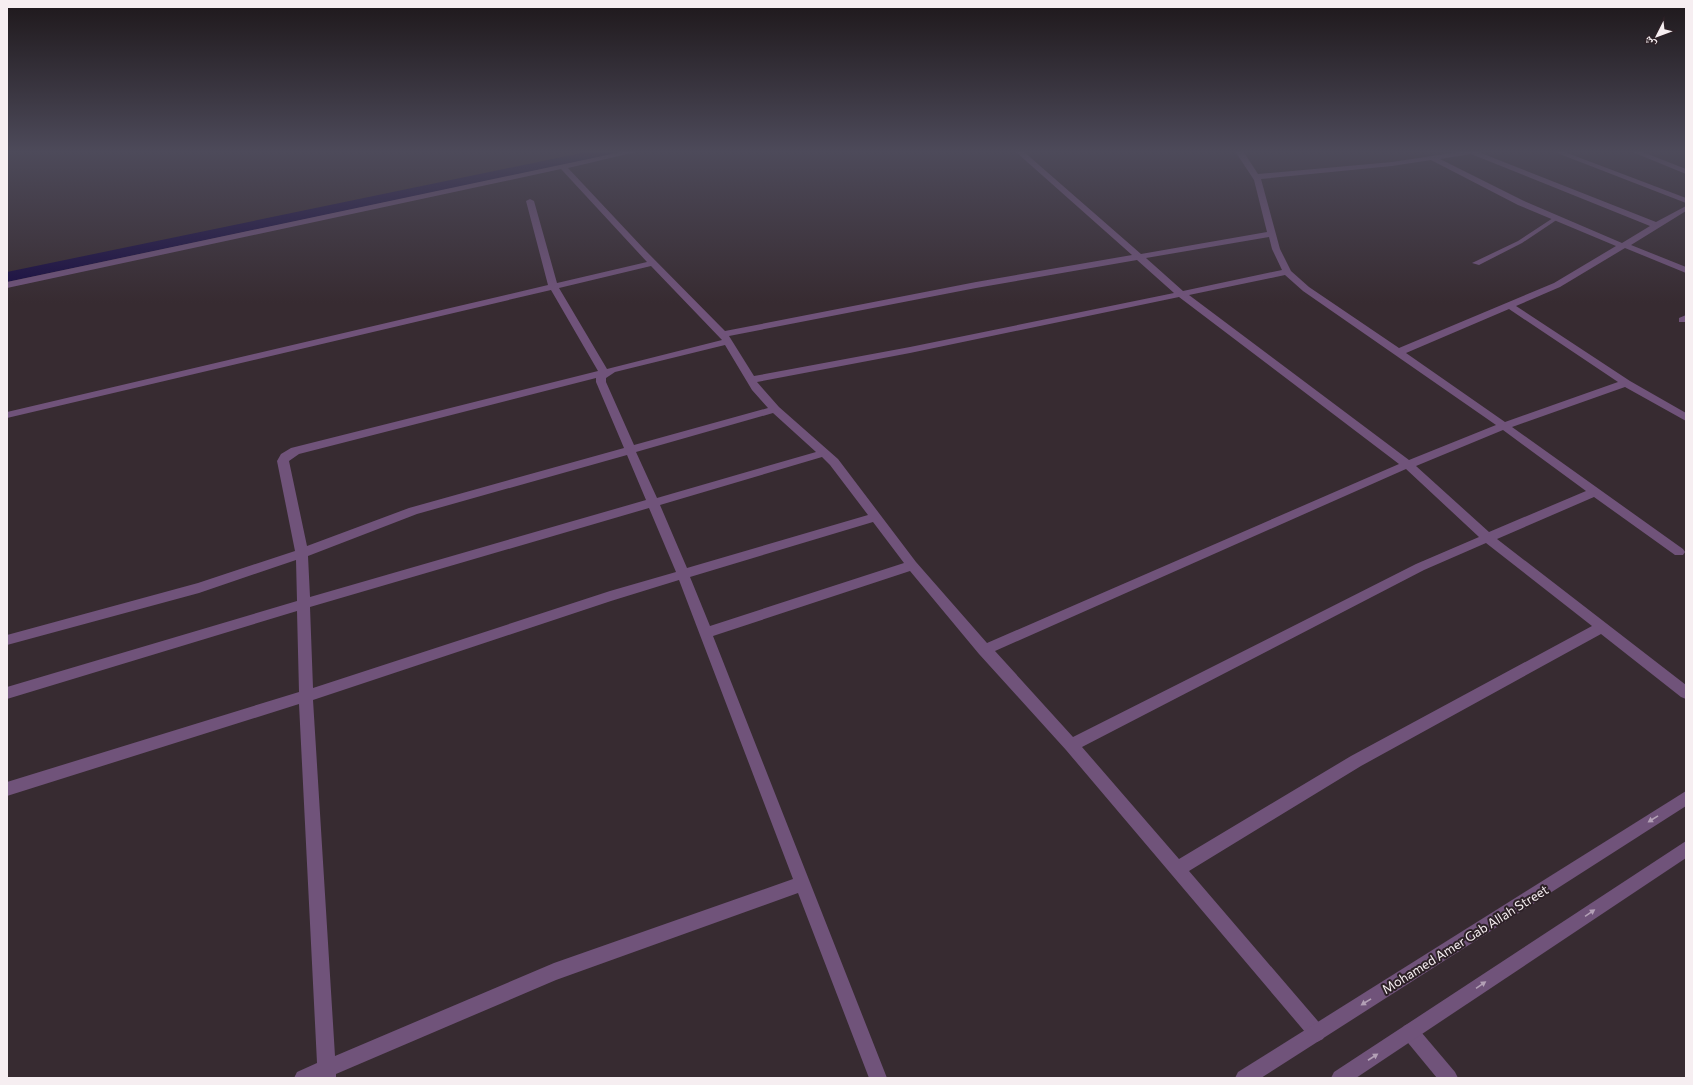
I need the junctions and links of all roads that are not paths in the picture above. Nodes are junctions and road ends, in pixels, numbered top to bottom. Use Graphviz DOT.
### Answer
graph roads {
  1 [pos="530,201"];
  2 [pos="400,202"];
  3 [pos="596,202"];
  4 [pos="1076,202"];
  5 [pos="1265,202"];
  6 [pos="1520,202"];
  7 [pos="1599,202"];
  8 [pos="1686,208"];
  9 [pos="1555,219"];
  10 [pos="1658,226"];
  11 [pos="1271,234"];
  12 [pos="1623,245"];
  13 [pos="1139,257"];
  14 [pos="654,263"];
  15 [pos="1476,263"];
  16 [pos="1686,270"];
  17 [pos="1287,272"];
  18 [pos="7,285"];
  19 [pos="553,286"];
  20 [pos="1180,293"];
  21 [pos="1511,306"];
  22 [pos="725,338"];
  23 [pos="1399,352"];
  24 [pos="604,373"];
  25 [pos="752,380"];
  26 [pos="1626,384"];
  27 [pos="775,409"];
  28 [pos="7,415"];
  29 [pos="1686,418"];
  30 [pos="1504,426"];
  31 [pos="629,449"];
  32 [pos="824,453"];
  33 [pos="1408,464"];
  34 [pos="1596,492"];
  35 [pos="654,502"];
  36 [pos="875,517"];
  37 [pos="1488,538"];
  38 [pos="302,553"];
  39 [pos="1684,553"];
  40 [pos="912,565"];
  41 [pos="683,574"];
  42 [pos="304,605"];
  43 [pos="1602,627"];
  44 [pos="706,633"];
  45 [pos="7,640"];
  46 [pos="984,650"];
  47 [pos="7,693"];
  48 [pos="1686,693"];
  49 [pos="306,696"];
  50 [pos="1071,745"];
  51 [pos="7,789"];
  52 [pos="1686,798"];
  53 [pos="1686,849"];
  54 [pos="1177,869"];
  55 [pos="803,883"];
  56 [pos="1410,1032"];
  57 [pos="1317,1033"];
  58 [pos="327,1073"];
  59 [pos="303,1078"];
  60 [pos="878,1078"];
  61 [pos="1244,1078"];
  62 [pos="1340,1078"];
  63 [pos="1449,1078"];
  1 -- 19 [label="street"];
  2 -- 18 [label="street"];
  3 -- 14 [label="street"];
  4 -- 13 [label="street"];
  5 -- 11 [label="street"];
  6 -- 9 [label="street"];
  7 -- 10 [label="street"];
  8 -- 10 [label="street"];
  9 -- 12 [label="street"];
  9 -- 15 [label="lane"];
  10 -- 12 [label="street"];
  11 -- 13 [label="street"];
  11 -- 17 [label="street"];
  12 -- 16 [label="street"];
  12 -- 21 [label="street"];
  13 -- 20 [label="street"];
  13 -- 22 [label="street"];
  14 -- 19 [label="street"];
  14 -- 22 [label="street"];
  17 -- 20 [label="street"];
  17 -- 23 [label="street"];
  19 -- 24 [label="street"];
  19 -- 28 [label="street"];
  20 -- 25 [label="street"];
  20 -- 33 [label="street"];
  21 -- 23 [label="street"];
  21 -- 26 [label="street"];
  22 -- 24 [label="street"];
  22 -- 25 [label="street"];
  23 -- 30 [label="street"];
  24 -- 31 [label="street"];
  24 -- 38 [label="street"];
  25 -- 27 [label="street"];
  26 -- 29 [label="street"];
  26 -- 30 [label="street"];
  27 -- 31 [label="street"];
  27 -- 32 [label="street"];
  30 -- 33 [label="street"];
  30 -- 34 [label="street"];
  31 -- 35 [label="street"];
  31 -- 38 [label="street"];
  32 -- 35 [label="street"];
  32 -- 36 [label="street"];
  33 -- 37 [label="street"];
  33 -- 46 [label="street"];
  34 -- 37 [label="street"];
  34 -- 39 [label="street"];
  35 -- 41 [label="street"];
  35 -- 42 [label="street"];
  36 -- 40 [label="street"];
  36 -- 41 [label="street"];
  37 -- 43 [label="street"];
  37 -- 50 [label="street"];
  38 -- 42 [label="street"];
  38 -- 45 [label="street"];
  40 -- 44 [label="street"];
  40 -- 46 [label="street"];
  41 -- 44 [label="street"];
  41 -- 49 [label="street"];
  42 -- 47 [label="street"];
  42 -- 49 [label="street"];
  43 -- 48 [label="street"];
  43 -- 54 [label="street"];
  44 -- 55 [label="street"];
  46 -- 50 [label="street"];
  49 -- 51 [label="street"];
  49 -- 58 [label="street"];
  50 -- 54 [label="street"];
  52 -- 57 [label="street, Mohamed Amer Gab Allah Street, one-way"];
  56 -- 53 [label="street, one-way"];
  54 -- 57 [label="street"];
  55 -- 58 [label="street"];
  55 -- 60 [label="street"];
  62 -- 56 [label="street, one-way"];
  56 -- 63 [label="street"];
  57 -- 61 [label="street, Mohamed Amer Gab Allah Street"];
  58 -- 59 [label="street"];
}
